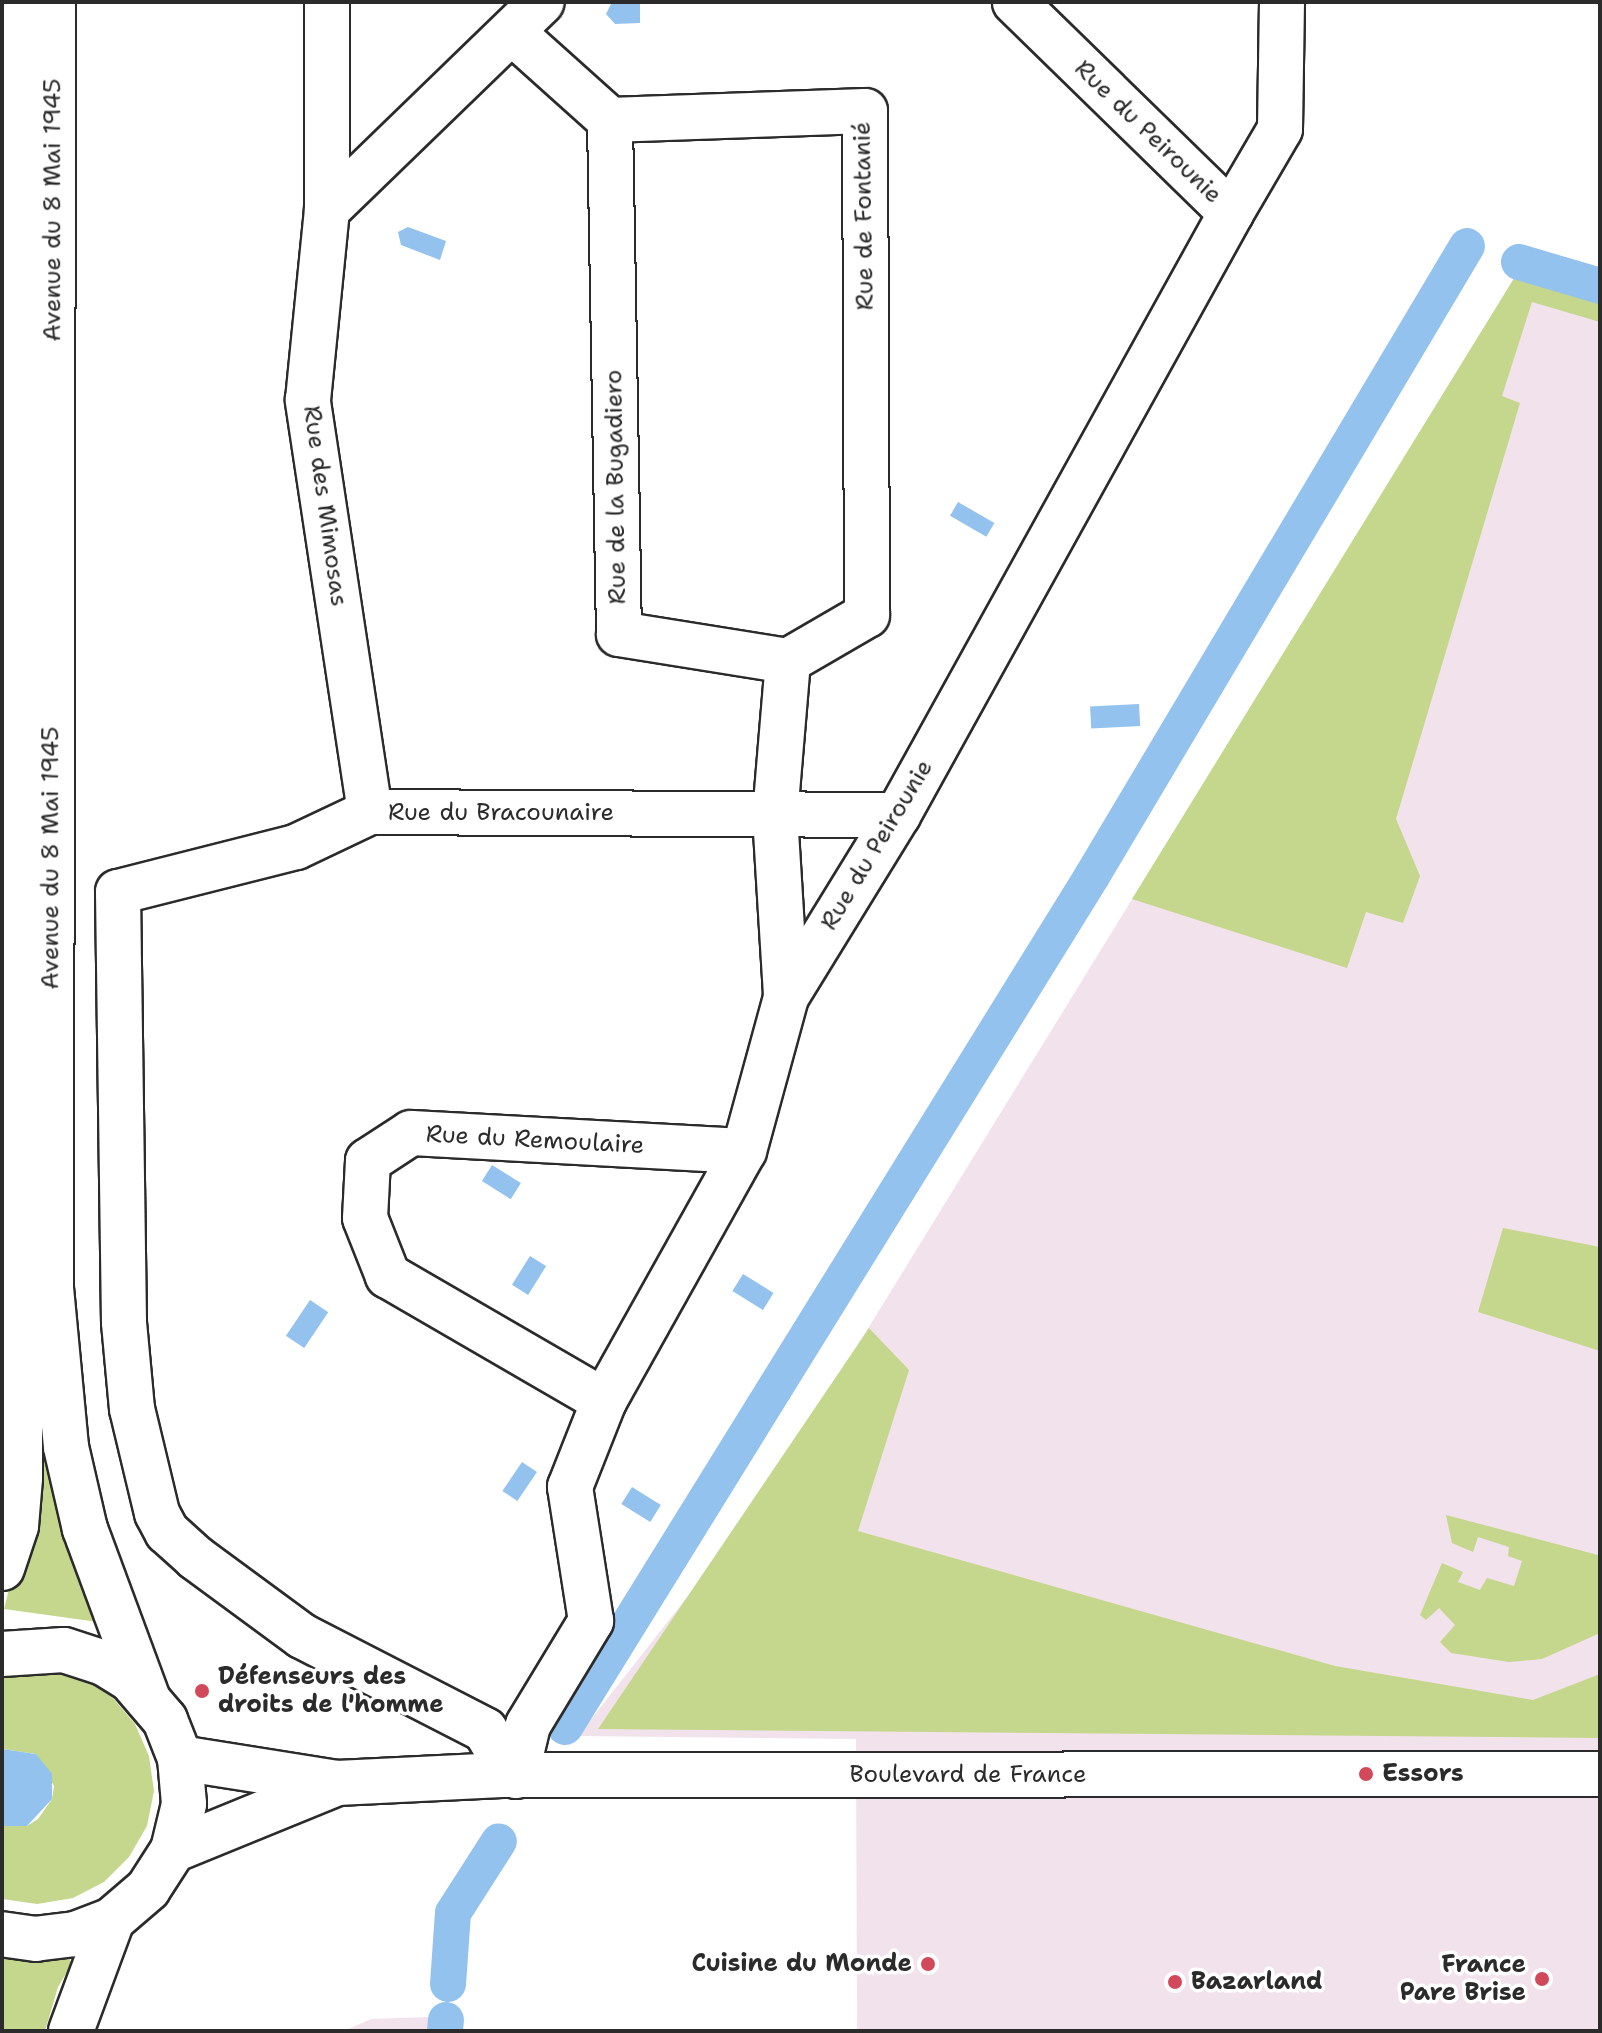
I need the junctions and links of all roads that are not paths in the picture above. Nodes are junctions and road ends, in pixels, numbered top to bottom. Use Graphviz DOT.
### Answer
graph roads {
  1 [pos="10,2"];
  2 [pos="53,2"];
  3 [pos="327,2"];
  4 [pos="1015,2"];
  5 [pos="1282,2"];
  6 [pos="527,17"];
  7 [pos="610,120"];
  8 [pos="327,210"];
  9 [pos="1231,213"];
  10 [pos="788,661"];
  11 [pos="370,812"];
  12 [pos="775,815"];
  13 [pos="898,815"];
  14 [pos="786,997"];
  15 [pos="744,1151"];
  16 [pos="604,1401"];
  17 [pos="2,1568"];
  18 [pos="2,1654"];
  19 [pos="148,1699"];
  20 [pos="180,1758"];
  21 [pos="1600,1774"];
  22 [pos="509,1775"];
  23 [pos="337,1783"];
  24 [pos="173,1850"];
  25 [pos="112,1920"];
  26 [pos="2,1934"];
  27 [pos="71,2031"];
  1 -- 17 [label="street, Avenue du 8 Mai 1945"];
  2 -- 19 [label="street, Avenue du 8 Mai 1945"];
  3 -- 8 [label="street, Rue des Mimosas"];
  4 -- 9 [label="street, Rue du Peirounie"];
  5 -- 9 [label="street"];
  6 -- 7 [label="street"];
  6 -- 8 [label="street"];
  7 -- 10 [label="street, Rue de la Bugadiero"];
  7 -- 10 [label="street, Rue de Fontanié"];
  8 -- 11 [label="street, Rue des Mimosas"];
  9 -- 13 [label="street, Rue du Peirounie"];
  10 -- 12 [label="street"];
  11 -- 12 [label="street, Rue du Bracounaire"];
  11 -- 22 [label="street, Rue du Bracounaire"];
  12 -- 13 [label="street, Rue du Bracounaire"];
  12 -- 14 [label="street"];
  13 -- 14 [label="street, Rue du Peirounie"];
  14 -- 15 [label="street, Rue du Peirounie"];
  15 -- 16 [label="street, Rue du Peirounie"];
  15 -- 16 [label="street, Rue du Remoulaire"];
  16 -- 22 [label="street, Rue du Peirounie"];
  18 -- 19 [label="street"];
  19 -- 20 [label="street"];
  20 -- 23 [label="street, Boulevard de France"];
  20 -- 24 [label="street"];
  21 -- 22 [label="street, Boulevard de France"];
  22 -- 23 [label="street, Boulevard de France"];
  23 -- 24 [label="street, Boulevard de France"];
  24 -- 25 [label="street"];
  25 -- 26 [label="street"];
  25 -- 27 [label="street"];
}
